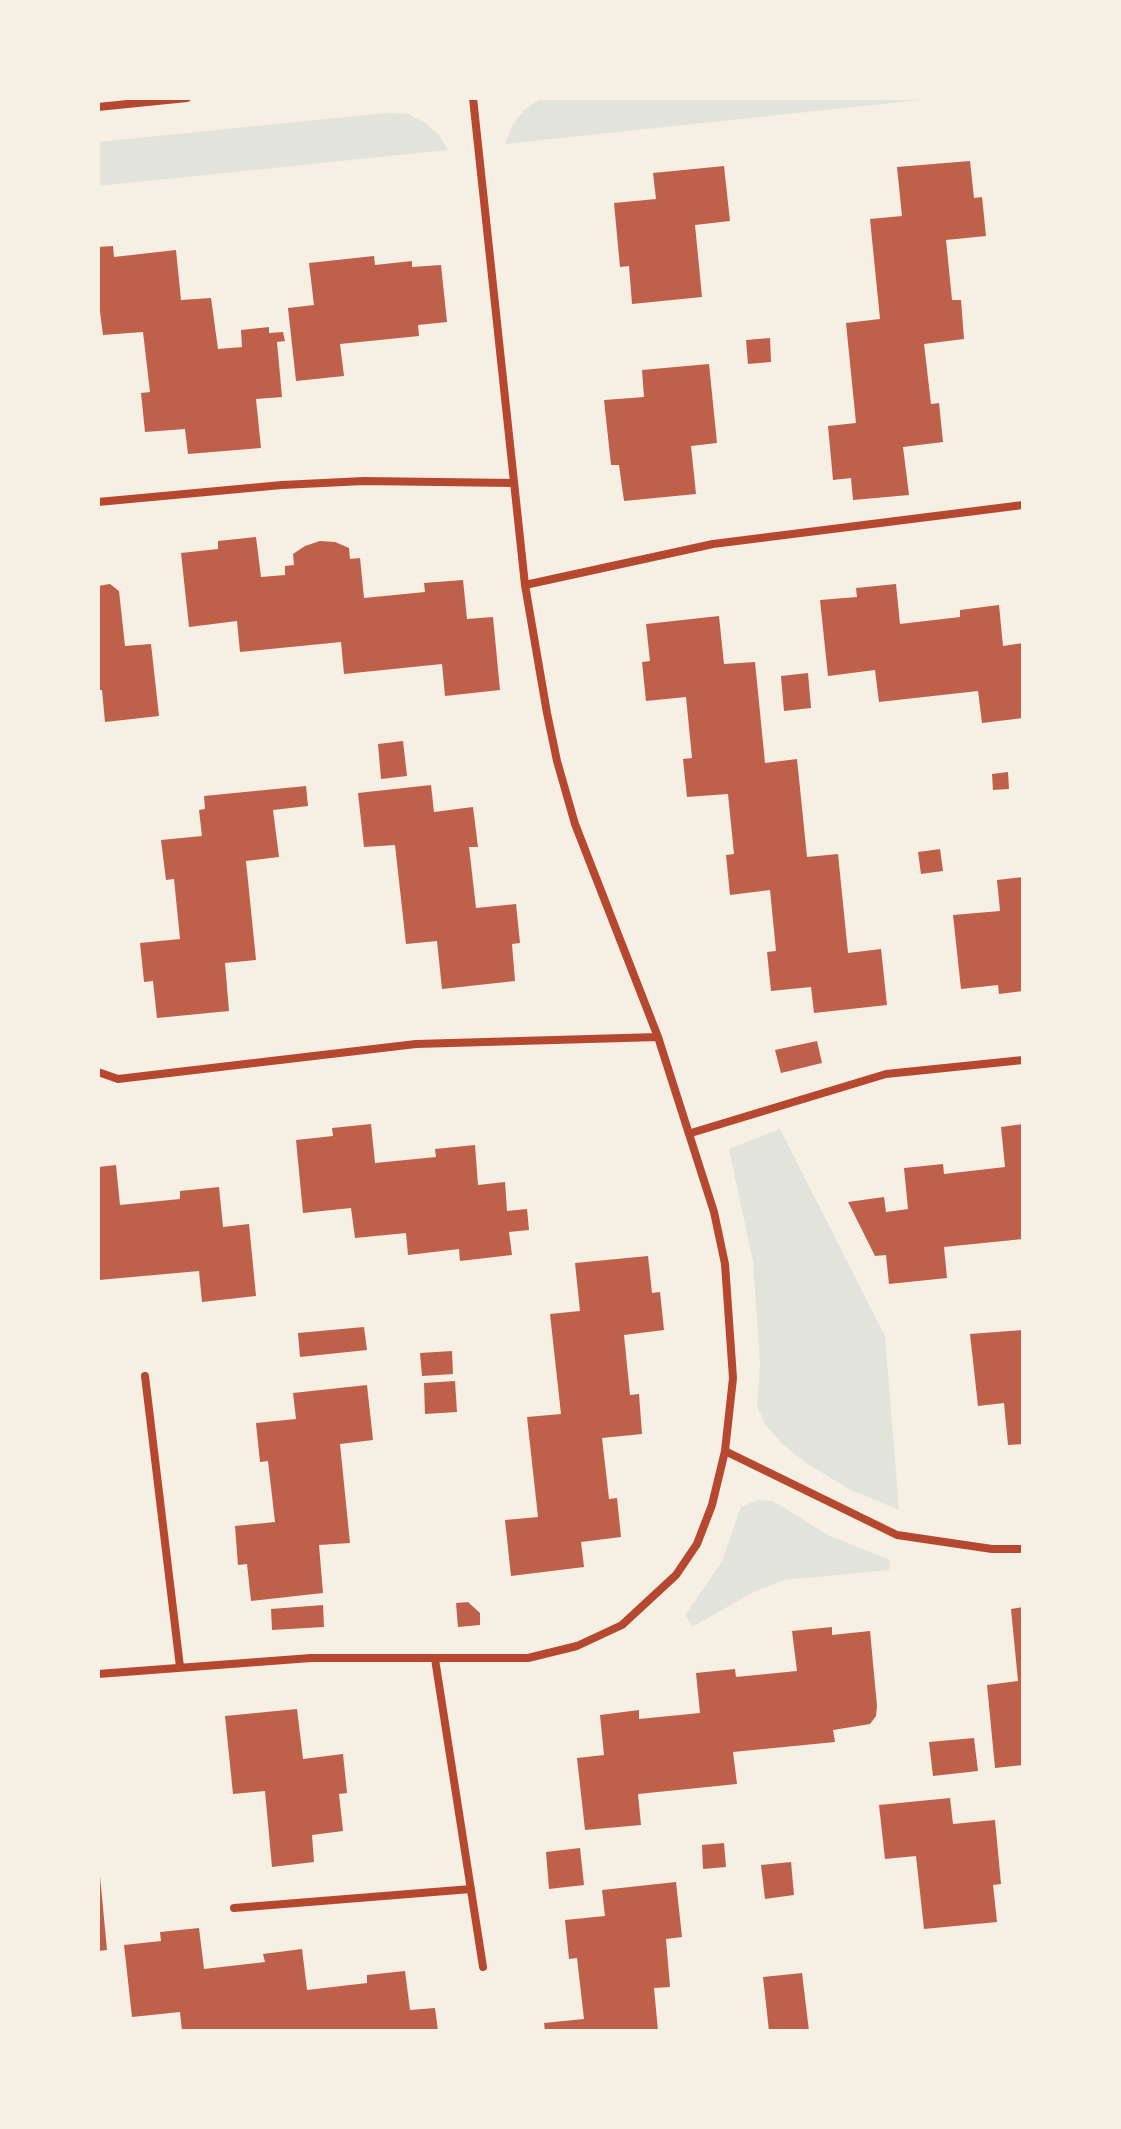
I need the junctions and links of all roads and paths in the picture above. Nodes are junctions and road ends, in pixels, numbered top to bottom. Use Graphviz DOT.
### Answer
graph roads {
  1 [pos="187,98"];
  2 [pos="473,98"];
  3 [pos="98,107"];
  4 [pos="514,483"];
  5 [pos="98,502"];
  6 [pos="1023,505"];
  7 [pos="525,585"];
  8 [pos="658,1037"];
  9 [pos="1023,1060"];
  10 [pos="98,1072"];
  11 [pos="691,1133"];
  12 [pos="145,1376"];
  13 [pos="725,1451"];
  14 [pos="1023,1549"];
  15 [pos="435,1659"];
  16 [pos="180,1667"];
  17 [pos="98,1674"];
  18 [pos="471,1889"];
  19 [pos="234,1908"];
  20 [pos="483,1967"];
  1 -- 3 [label="street"];
  2 -- 4 [label="street"];
  4 -- 5 [label="street"];
  4 -- 7 [label="street"];
  6 -- 7 [label="street"];
  7 -- 8 [label="street"];
  8 -- 10 [label="street"];
  8 -- 11 [label="street"];
  9 -- 11 [label="street"];
  11 -- 13 [label="street"];
  12 -- 16 [label="street"];
  13 -- 14 [label="street"];
  13 -- 15 [label="street"];
  15 -- 16 [label="street"];
  15 -- 18 [label="street"];
  16 -- 17 [label="street"];
  18 -- 19 [label="street"];
  18 -- 20 [label="street"];
}
